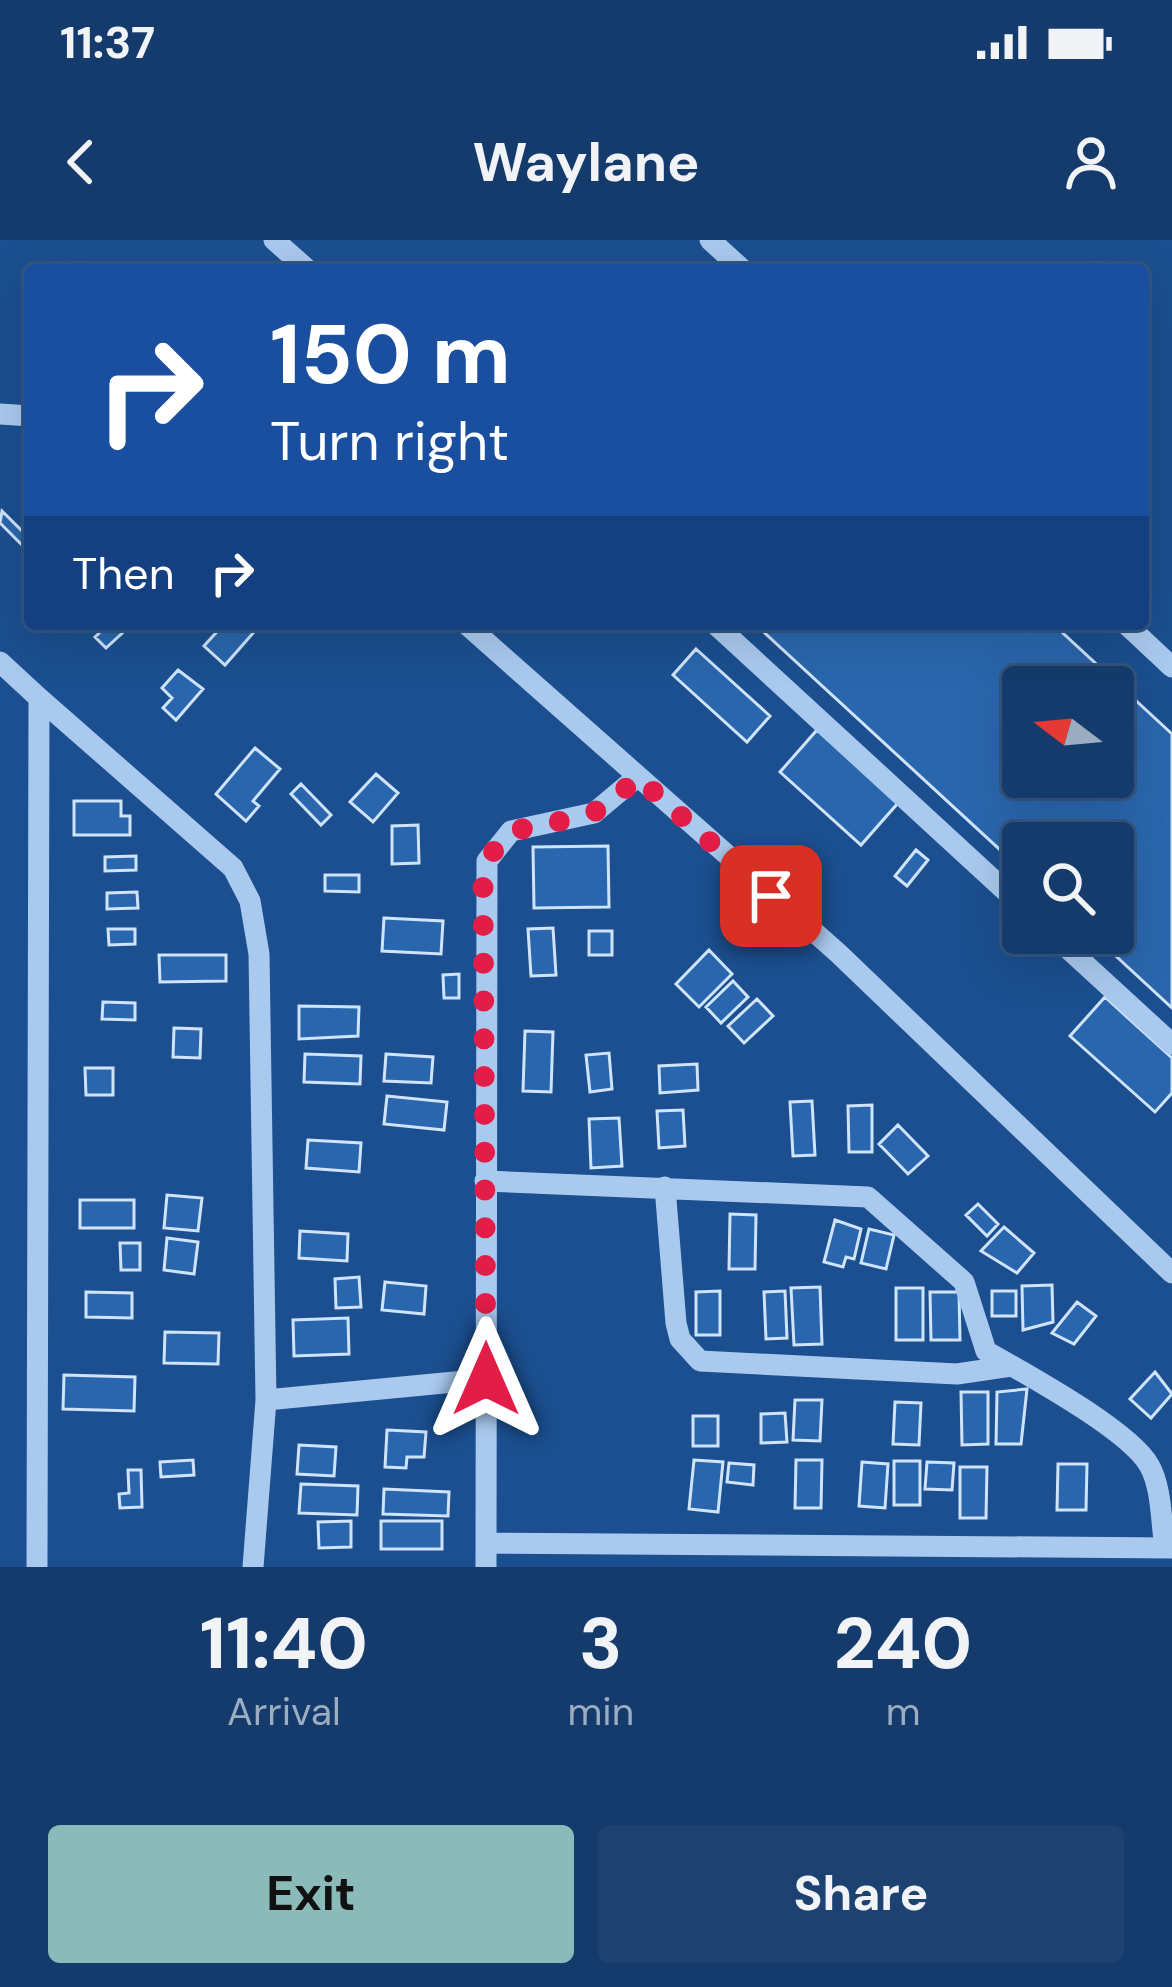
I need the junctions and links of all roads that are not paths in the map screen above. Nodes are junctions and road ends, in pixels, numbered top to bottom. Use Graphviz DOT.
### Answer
graph roads {
  1 [pos="274,240"];
  2 [pos="710,240"];
  3 [pos="301,264"];
  4 [pos="736,264"];
  5 [pos="473,630"];
  6 [pos="722,630"];
  7 [pos="1132,630"];
  8 [pos="0,662"];
  9 [pos="1172,667"];
  10 [pos="39,698"];
  11 [pos="637,777"];
  12 [pos="1002,888"];
  13 [pos="1074,954"];
  14 [pos="1172,1044"];
  15 [pos="485,1181"];
  16 [pos="665,1187"];
  17 [pos="1172,1273"];
  18 [pos="1011,1366"];
  19 [pos="486,1379"];
  20 [pos="266,1400"];
  21 [pos="486,1543"];
  22 [pos="1169,1548"];
  23 [pos="37,1567"];
  24 [pos="253,1567"];
  25 [pos="486,1567"];
  1 -- 3 [label="street"];
  2 -- 4 [label="street"];
  5 -- 11 [label="street"];
  6 -- 12 [label="street"];
  7 -- 9 [label="street"];
  8 -- 10 [label="street"];
  10 -- 20 [label="street"];
  10 -- 23 [label="street"];
  11 -- 15 [label="street"];
  11 -- 17 [label="street"];
  13 -- 14 [label="street"];
  15 -- 16 [label="street"];
  15 -- 19 [label="street"];
  16 -- 18 [label="street"];
  16 -- 18 [label="street"];
  18 -- 22 [label="street"];
  19 -- 20 [label="street"];
  19 -- 21 [label="street"];
  20 -- 24 [label="street"];
  21 -- 22 [label="street"];
  21 -- 25 [label="street"];
}
